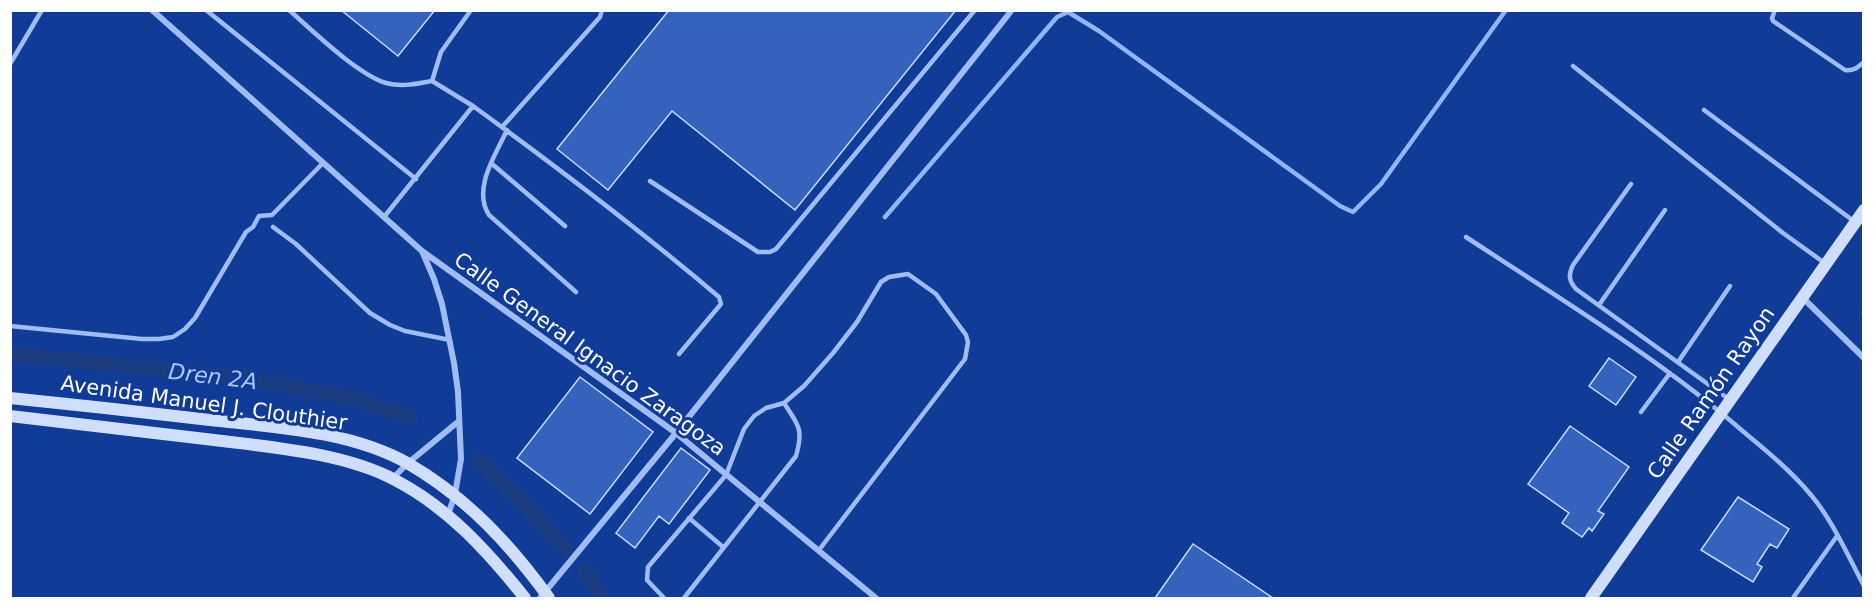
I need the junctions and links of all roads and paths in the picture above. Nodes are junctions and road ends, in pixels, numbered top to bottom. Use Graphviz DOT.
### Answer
graph roads {
  1 [pos="42,10"];
  2 [pos="152,10"];
  3 [pos="206,10"];
  4 [pos="289,10"];
  5 [pos="471,10"];
  6 [pos="602,10"];
  7 [pos="975,10"];
  8 [pos="1012,10"];
  9 [pos="1775,10"];
  10 [pos="1863,62"];
  11 [pos="10,64"];
  12 [pos="1573,66"];
  13 [pos="432,81"];
  14 [pos="473,106"];
  15 [pos="1704,110"];
  16 [pos="505,129"];
  17 [pos="323,163"];
  18 [pos="491,163"];
  19 [pos="416,179"];
  20 [pos="650,181"];
  21 [pos="1631,184"];
  22 [pos="1665,210"];
  23 [pos="1863,210"];
  24 [pos="384,217"];
  25 [pos="1855,222"];
  26 [pos="565,226"];
  27 [pos="273,227"];
  28 [pos="1466,237"];
  29 [pos="422,251"];
  30 [pos="1826,264"];
  31 [pos="1730,286"];
  32 [pos="576,292"];
  33 [pos="1802,297"];
  34 [pos="1599,305"];
  35 [pos="10,326"];
  36 [pos="450,340"];
  37 [pos="678,354"];
  38 [pos="1863,358"];
  39 [pos="1678,362"];
  40 [pos="1670,373"];
  41 [pos="10,398"];
  42 [pos="1730,400"];
  43 [pos="784,403"];
  44 [pos="1641,412"];
  45 [pos="1722,412"];
  46 [pos="10,416"];
  47 [pos="459,421"];
  48 [pos="676,433"];
  49 [pos="408,463"];
  50 [pos="726,475"];
  51 [pos="393,478"];
  52 [pos="455,494"];
  53 [pos="758,503"];
  54 [pos="448,514"];
  55 [pos="689,518"];
  56 [pos="1837,536"];
  57 [pos="723,547"];
  58 [pos="819,550"];
  59 [pos="1863,586"];
  60 [pos="657,593"];
  61 [pos="545,597"];
  62 [pos="525,598"];
  63 [pos="652,598"];
  64 [pos="664,598"];
  65 [pos="684,598"];
  66 [pos="876,598"];
  67 [pos="1591,598"];
  68 [pos="1793,598"];
  1 -- 11 [label="lane"];
  2 -- 17 [label="street, Calle General Ignacio Zaragoza"];
  3 -- 19 [label="lane"];
  4 -- 13 [label="lane"];
  5 -- 13 [label="lane"];
  6 -- 16 [label="lane"];
  7 -- 20 [label="lane"];
  8 -- 48 [label="street"];
  9 -- 10 [label="lane"];
  12 -- 30 [label="lane"];
  13 -- 14 [label="lane"];
  14 -- 16 [label="lane"];
  14 -- 19 [label="lane"];
  15 -- 25 [label="lane"];
  16 -- 18 [label="lane"];
  16 -- 37 [label="lane"];
  17 -- 24 [label="street, Calle General Ignacio Zaragoza"];
  17 -- 35 [label="lane"];
  18 -- 26 [label="lane"];
  18 -- 32 [label="lane"];
  19 -- 24 [label="lane"];
  21 -- 34 [label="lane"];
  22 -- 34 [label="lane"];
  23 -- 25 [label="main road, Calle Ramón Rayon"];
  24 -- 29 [label="street, Calle General Ignacio Zaragoza"];
  25 -- 30 [label="main road, Calle Ramón Rayon"];
  27 -- 36 [label="lane"];
  28 -- 40 [label="lane"];
  29 -- 36 [label="street"];
  29 -- 48 [label="street, Calle General Ignacio Zaragoza"];
  30 -- 33 [label="main road, Calle Ramón Rayon"];
  31 -- 39 [label="lane"];
  33 -- 38 [label="street"];
  33 -- 42 [label="main road, Calle Ramón Rayon"];
  34 -- 39 [label="lane"];
  36 -- 47 [label="street"];
  39 -- 42 [label="lane"];
  40 -- 44 [label="lane"];
  40 -- 45 [label="lane"];
  41 -- 49 [label="main road, Avenida Manuel J. Clouthier"];
  42 -- 45 [label="main road, Calle Ramón Rayon"];
  43 -- 50 [label="lane"];
  43 -- 53 [label="lane"];
  43 -- 58 [label="lane"];
  45 -- 56 [label="lane"];
  45 -- 67 [label="main road, Calle Ramón Rayon"];
  46 -- 51 [label="main road, Avenida Manuel J. Clouthier"];
  47 -- 49 [label="street"];
  47 -- 52 [label="street"];
  48 -- 50 [label="street, Calle General Ignacio Zaragoza"];
  48 -- 61 [label="street"];
  49 -- 51 [label="street"];
  49 -- 52 [label="main road, Avenida Manuel J. Clouthier"];
  50 -- 53 [label="street, Calle General Ignacio Zaragoza"];
  50 -- 55 [label="lane"];
  51 -- 54 [label="main road, Avenida Manuel J. Clouthier"];
  52 -- 54 [label="street"];
  52 -- 61 [label="main road, Avenida Manuel J. Clouthier"];
  53 -- 57 [label="lane"];
  53 -- 58 [label="street, Calle General Ignacio Zaragoza"];
  54 -- 62 [label="main road, Avenida Manuel J. Clouthier"];
  55 -- 57 [label="lane"];
  55 -- 60 [label="lane"];
  56 -- 59 [label="lane"];
  56 -- 68 [label="lane"];
  57 -- 65 [label="lane"];
  58 -- 66 [label="street, Calle General Ignacio Zaragoza"];
  60 -- 63 [label="lane"];
  60 -- 64 [label="lane"];
}
